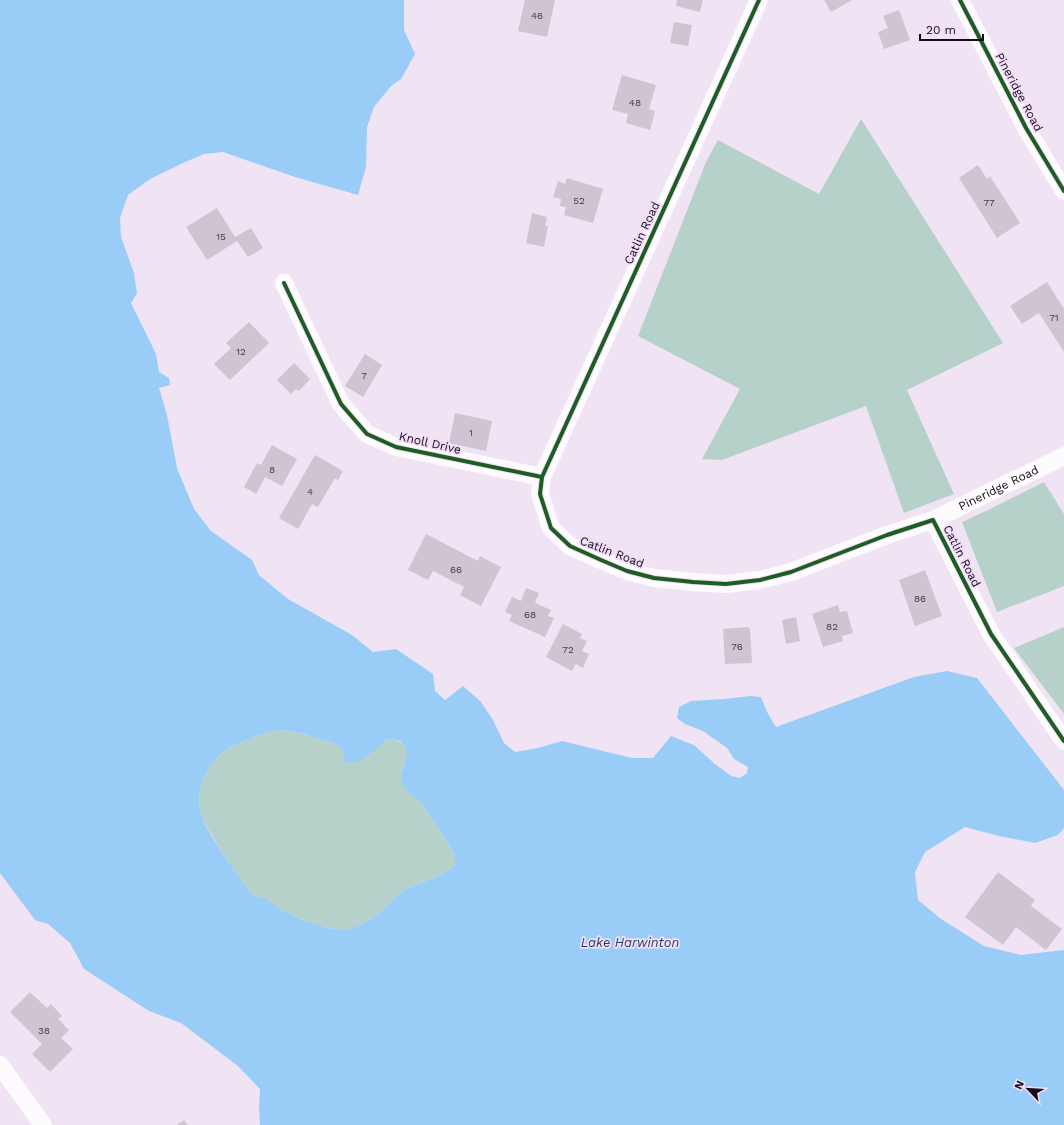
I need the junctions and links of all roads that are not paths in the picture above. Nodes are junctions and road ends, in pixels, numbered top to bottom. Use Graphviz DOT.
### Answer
graph roads {
  1 [pos="760,0"];
  2 [pos="960,0"];
  3 [pos="1064,191"];
  4 [pos="284,284"];
  5 [pos="1064,456"];
  6 [pos="542,477"];
  7 [pos="933,520"];
  8 [pos="1064,741"];
  9 [pos="0,1065"];
  10 [pos="43,1125"];
  1 -- 6 [label="street, Catlin Road"];
  2 -- 3 [label="street, Pineridge Road"];
  4 -- 6 [label="street, Knoll Drive"];
  5 -- 7 [label="street, Pineridge Road"];
  6 -- 7 [label="street, Catlin Road"];
  7 -- 8 [label="street, Catlin Road"];
  9 -- 10 [label="street"];
}
